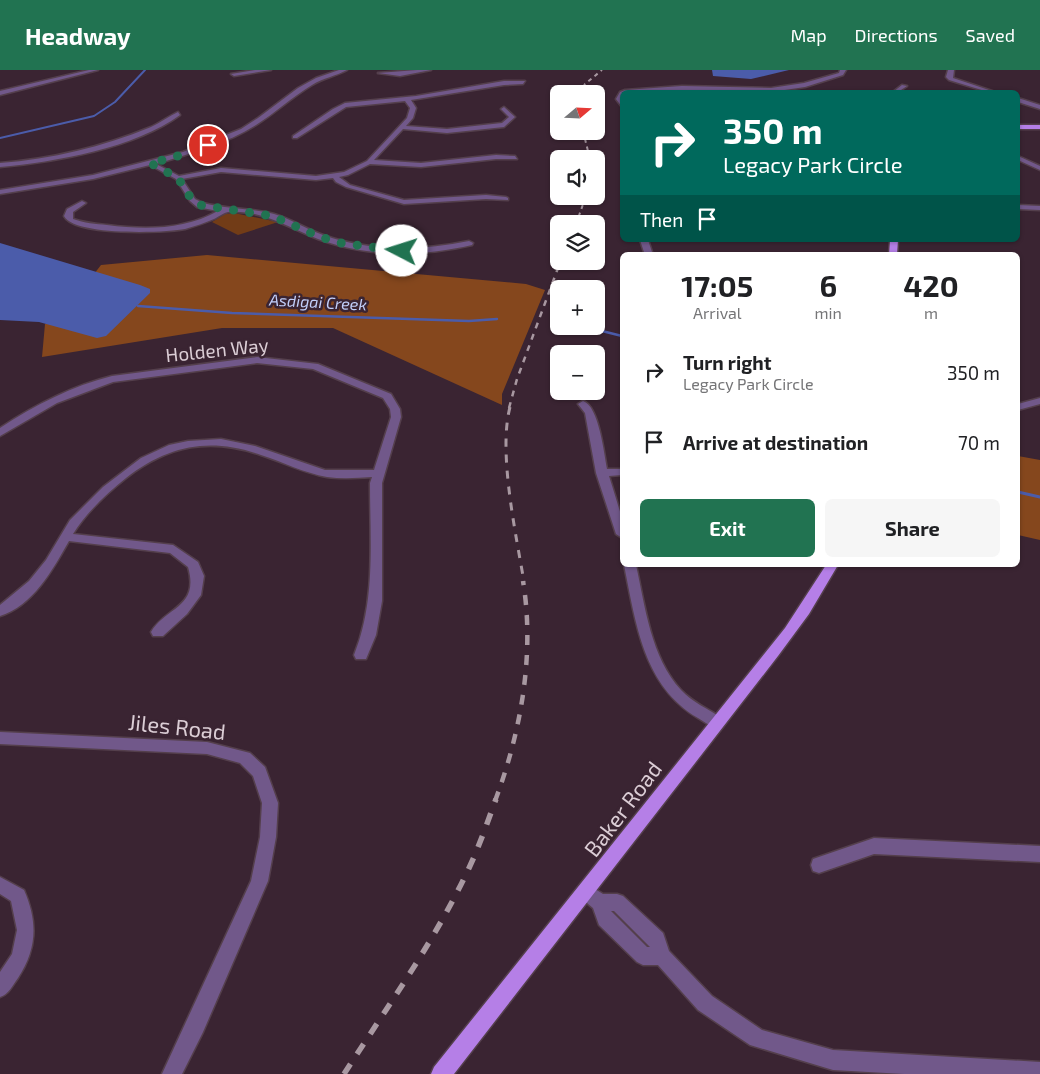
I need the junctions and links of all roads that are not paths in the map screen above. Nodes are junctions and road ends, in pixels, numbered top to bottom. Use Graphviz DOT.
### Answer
graph roads {
  1 [pos="95,70"];
  2 [pos="268,70"];
  3 [pos="344,70"];
  4 [pos="428,70"];
  5 [pos="843,70"];
  6 [pos="951,70"];
  7 [pos="381,73"];
  8 [pos="234,74"];
  9 [pos="523,82"];
  10 [pos="799,86"];
  11 [pos="904,86"];
  12 [pos="659,90"];
  13 [pos="764,90"];
  14 [pos="764,90"];
  15 [pos="809,90"];
  16 [pos="898,90"];
  17 [pos="986,90"];
  18 [pos="0,93"];
  19 [pos="407,99"];
  20 [pos="1020,101"];
  21 [pos="1040,101"];
  22 [pos="1029,104"];
  23 [pos="1040,107"];
  24 [pos="504,109"];
  25 [pos="178,114"];
  26 [pos="401,127"];
  27 [pos="1020,127"];
  28 [pos="1040,127"];
  29 [pos="295,137"];
  30 [pos="515,158"];
  31 [pos="1020,159"];
  32 [pos="369,162"];
  33 [pos="150,163"];
  34 [pos="0,165"];
  35 [pos="1040,168"];
  36 [pos="335,176"];
  37 [pos="178,178"];
  38 [pos="0,192"];
  39 [pos="506,199"];
  40 [pos="82,203"];
  41 [pos="1020,207"];
  42 [pos="1040,208"];
  43 [pos="225,210"];
  44 [pos="469,243"];
  45 [pos="1040,401"];
  46 [pos="583,404"];
  47 [pos="1020,406"];
  48 [pos="0,433"];
  49 [pos="620,472"];
  50 [pos="378,473"];
  51 [pos="602,473"];
  52 [pos="620,528"];
  53 [pos="68,537"];
  54 [pos="630,567"];
  55 [pos="831,567"];
  56 [pos="0,611"];
  57 [pos="158,632"];
  58 [pos="361,655"];
  59 [pos="717,722"];
  60 [pos="0,738"];
  61 [pos="1040,854"];
  62 [pos="819,865"];
  63 [pos="0,885"];
  64 [pos="594,898"];
  65 [pos="0,988"];
  66 [pos="987,1071"];
  67 [pos="1040,1072"];
  68 [pos="172,1074"];
  69 [pos="441,1074"];
  1 -- 18 [label="street"];
  2 -- 8 [label="street"];
  3 -- 33 [label="street"];
  4 -- 7 [label="street"];
  5 -- 10 [label="street"];
  6 -- 17 [label="street"];
  9 -- 19 [label="street"];
  10 -- 13 [label="street"];
  10 -- 15 [label="street"];
  11 -- 16 [label="street"];
  12 -- 14 [label="street"];
  19 -- 26 [label="street"];
  19 -- 29 [label="street"];
  20 -- 22 [label="street"];
  21 -- 22 [label="street"];
  22 -- 23 [label="street"];
  24 -- 26 [label="street"];
  25 -- 34 [label="street"];
  26 -- 32 [label="street"];
  27 -- 28 [label="main road"];
  30 -- 32 [label="street"];
  31 -- 35 [label="street"];
  32 -- 36 [label="street"];
  33 -- 37 [label="street"];
  33 -- 38 [label="street"];
  36 -- 37 [label="street"];
  36 -- 39 [label="street"];
  37 -- 43 [label="street"];
  40 -- 43 [label="street"];
  41 -- 42 [label="street"];
  43 -- 44 [label="street"];
  45 -- 47 [label="street"];
  46 -- 51 [label="street"];
  48 -- 50 [label="street, Holden Way"];
  49 -- 51 [label="street"];
  50 -- 53 [label="street"];
  50 -- 58 [label="street, Holden Way"];
  51 -- 52 [label="street"];
  53 -- 56 [label="street"];
  53 -- 57 [label="street"];
  54 -- 59 [label="street"];
  55 -- 59 [label="main road, Baker Road"];
  59 -- 64 [label="main road, Baker Road"];
  60 -- 68 [label="street, Jiles Road"];
  61 -- 62 [label="street"];
  63 -- 65 [label="street"];
  64 -- 66 [label="street"];
  64 -- 69 [label="main road, Baker Road"];
  66 -- 67 [label="street"];
}
